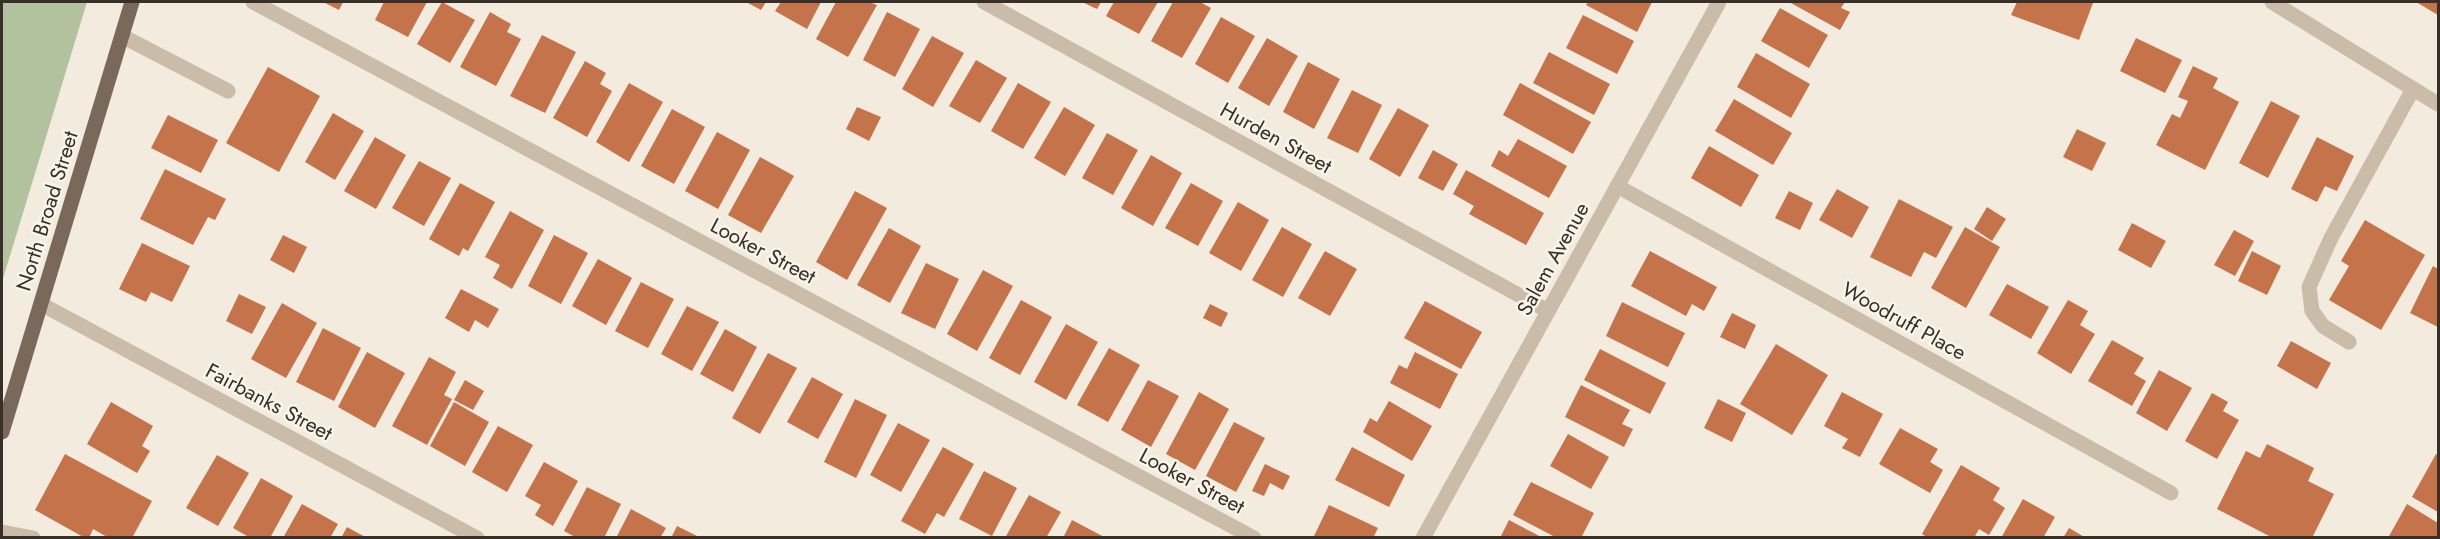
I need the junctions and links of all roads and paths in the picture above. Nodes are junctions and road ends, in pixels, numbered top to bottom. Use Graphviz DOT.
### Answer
graph roads {
  1 [pos="132,2"];
  2 [pos="254,2"];
  3 [pos="984,2"];
  4 [pos="1719,2"];
  5 [pos="2272,2"];
  6 [pos="122,36"];
  7 [pos="2413,89"];
  8 [pos="228,91"];
  9 [pos="2439,104"];
  10 [pos="1617,186"];
  11 [pos="41,304"];
  12 [pos="1548,311"];
  13 [pos="2349,342"];
  14 [pos="2,432"];
  15 [pos="2171,494"];
  16 [pos="2,532"];
  17 [pos="33,537"];
  18 [pos="477,537"];
  19 [pos="1254,537"];
  20 [pos="1423,537"];
  1 -- 6 [label="main road, North Broad Street"];
  2 -- 19 [label="street, Looker Street"];
  3 -- 12 [label="street, Hurden Street"];
  4 -- 10 [label="street, Salem Avenue"];
  5 -- 7 [label="street"];
  6 -- 8 [label="street"];
  6 -- 11 [label="main road, North Broad Street"];
  7 -- 9 [label="street"];
  7 -- 13 [label="street"];
  10 -- 12 [label="street, Salem Avenue"];
  10 -- 15 [label="street, Woodruff Place"];
  11 -- 14 [label="main road, North Broad Street"];
  11 -- 18 [label="street, Fairbanks Street"];
  12 -- 20 [label="street, Salem Avenue"];
  16 -- 17 [label="street"];
}
